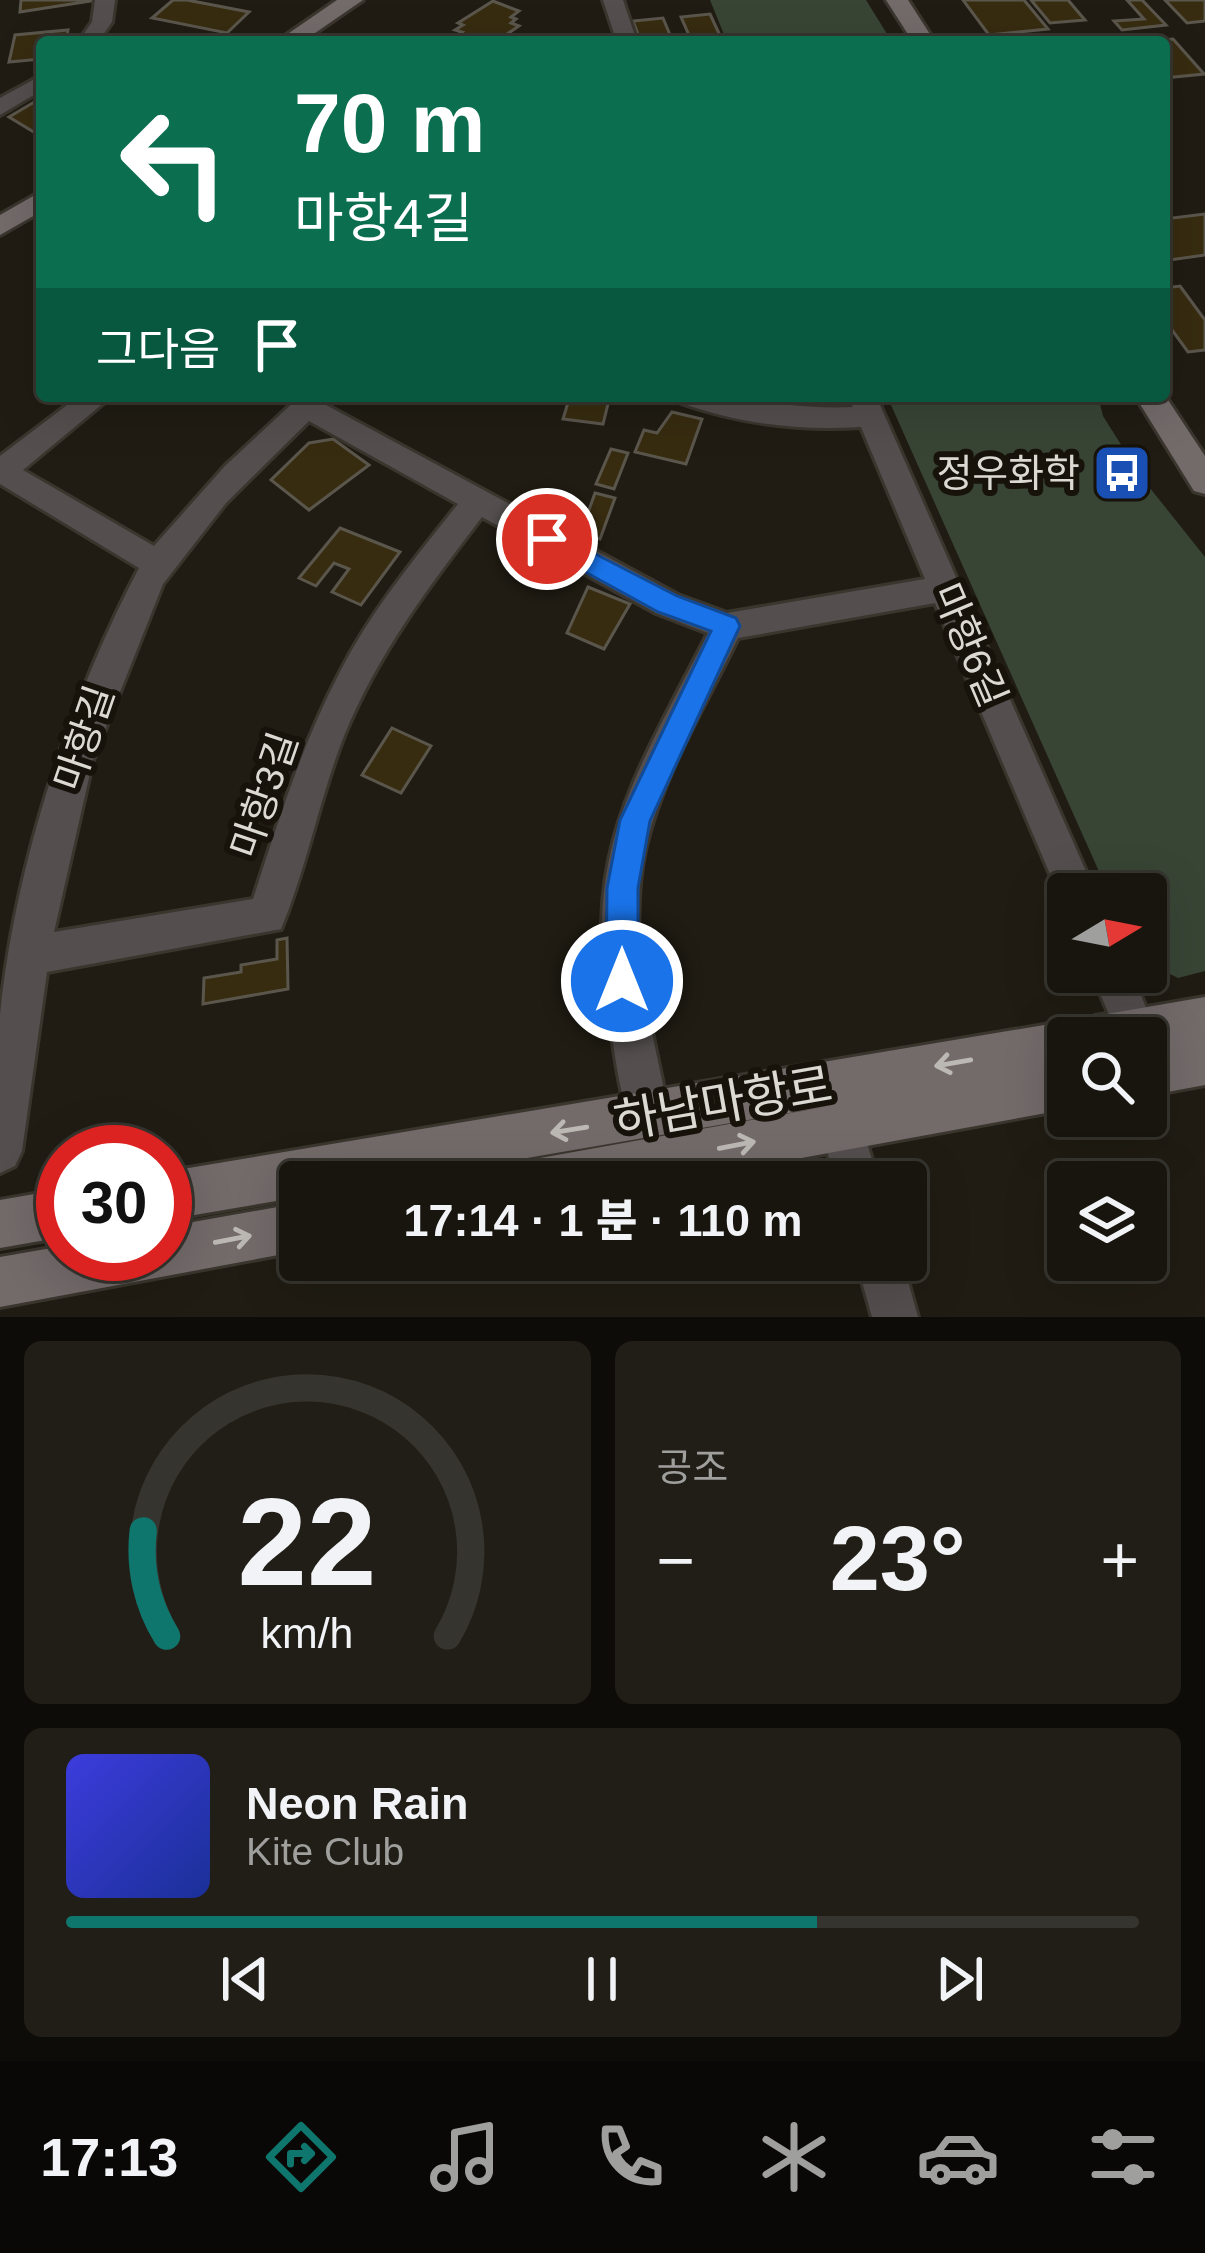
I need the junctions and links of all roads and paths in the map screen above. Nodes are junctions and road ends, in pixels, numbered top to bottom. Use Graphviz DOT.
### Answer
graph roads {
  1 [pos="105,0"];
  2 [pos="352,0"];
  3 [pos="613,0"];
  4 [pos="897,0"];
  5 [pos="92,36"];
  6 [pos="296,36"];
  7 [pos="625,36"];
  8 [pos="920,36"];
  9 [pos="36,85"];
  10 [pos="0,108"];
  11 [pos="36,203"];
  12 [pos="0,226"];
  13 [pos="90,402"];
  14 [pos="313,402"];
  15 [pos="706,402"];
  16 [pos="1154,402"];
  17 [pos="867,406"];
  18 [pos="0,471"];
  19 [pos="1205,482"];
  20 [pos="476,502"];
  21 [pos="158,564"];
  22 [pos="945,588"];
  23 [pos="727,626"];
  24 [pos="1068,873"];
  25 [pos="29,956"];
  26 [pos="1205,1019"];
  27 [pos="1167,1032"];
  28 [pos="1047,1047"];
  29 [pos="1167,1055"];
  30 [pos="1205,1062"];
  31 [pos="1047,1090"];
  32 [pos="649,1117"];
  33 [pos="842,1126"];
  34 [pos="0,1151"];
  35 [pos="653,1161"];
  36 [pos="851,1161"];
  37 [pos="192,1192"];
  38 [pos="36,1218"];
  39 [pos="0,1224"];
  40 [pos="279,1231"];
  41 [pos="192,1247"];
  42 [pos="36,1275"];
  43 [pos="885,1281"];
  44 [pos="0,1282"];
  45 [pos="895,1317"];
  1 -- 5 [label="street"];
  2 -- 6 [label="street"];
  3 -- 7 [label="street"];
  4 -- 8 [label="street"];
  9 -- 10 [label="street"];
  11 -- 12 [label="street"];
  13 -- 18 [label="street"];
  14 -- 20 [label="street"];
  14 -- 21 [label="street, 마항길"];
  15 -- 17 [label="street"];
  16 -- 19 [label="street"];
  17 -- 22 [label="street, 마항6길"];
  18 -- 21 [label="street"];
  20 -- 23 [label="street"];
  20 -- 25 [label="street, 마항3길"];
  21 -- 25 [label="street, 마항길"];
  22 -- 23 [label="street"];
  22 -- 24 [label="street, 마항6길"];
  23 -- 32 [label="street"];
  25 -- 34 [label="street, 마항길"];
  26 -- 27 [label="street"];
  28 -- 32 [label="street, 하남마항로, one-way"];
  29 -- 30 [label="street"];
  31 -- 33 [label="street, 하남마항로"];
  32 -- 37 [label="street, 하남마항로, one-way"];
  35 -- 33 [label="street, 하남마항로, one-way"];
  33 -- 36 [label="street"];
  38 -- 39 [label="street"];
  41 -- 40 [label="street, one-way"];
  42 -- 44 [label="street"];
  43 -- 45 [label="street"];
}
